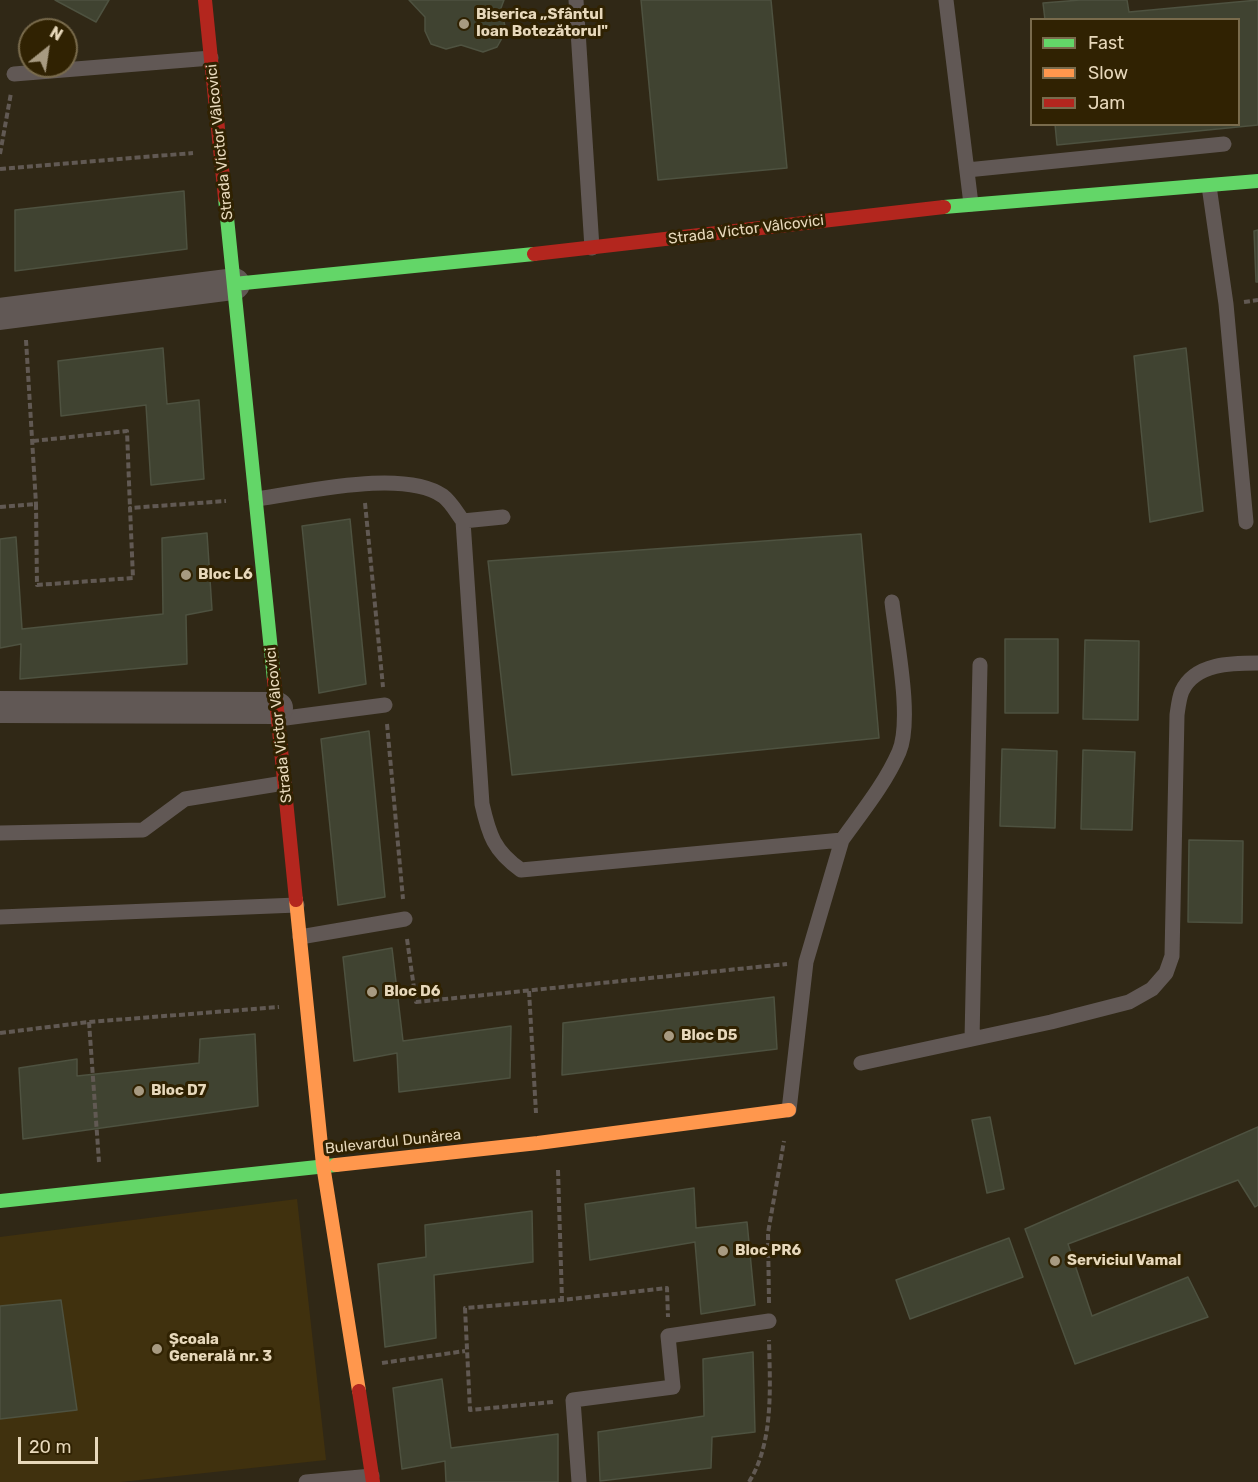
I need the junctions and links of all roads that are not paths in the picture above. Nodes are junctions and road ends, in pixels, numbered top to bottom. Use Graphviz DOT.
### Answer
graph roads {
  1 [pos="205,0"];
  2 [pos="576,0"];
  3 [pos="946,0"];
  4 [pos="211,58"];
  5 [pos="14,74"];
  6 [pos="1224,144"];
  7 [pos="967,170"];
  8 [pos="1258,181"];
  9 [pos="1209,186"];
  10 [pos="971,204"];
  11 [pos="592,248"];
  12 [pos="234,284"];
  13 [pos="12,312"];
  14 [pos="256,499"];
  15 [pos="503,517"];
  16 [pos="463,521"];
  17 [pos="1246,522"];
  18 [pos="892,602"];
  19 [pos="1258,663"];
  20 [pos="980,665"];
  21 [pos="385,705"];
  22 [pos="0,707"];
  23 [pos="277,713"];
  24 [pos="285,783"];
  25 [pos="0,833"];
  26 [pos="842,840"];
  27 [pos="297,905"];
  28 [pos="0,917"];
  29 [pos="405,919"];
  30 [pos="300,937"];
  31 [pos="972,1039"];
  32 [pos="861,1063"];
  33 [pos="789,1110"];
  34 [pos="323,1166"];
  35 [pos="0,1201"];
  36 [pos="769,1321"];
  37 [pos="373,1479"];
  38 [pos="306,1482"];
  39 [pos="579,1482"];
  1 -- 4 [label="street, Strada Victor Vâlcovici"];
  2 -- 11 [label="lane"];
  3 -- 7 [label="lane"];
  4 -- 5 [label="lane"];
  4 -- 12 [label="street, Strada Victor Vâlcovici"];
  6 -- 7 [label="lane"];
  7 -- 10 [label="lane"];
  8 -- 9 [label="street, Strada Victor Vâlcovici"];
  9 -- 10 [label="street, Strada Victor Vâlcovici"];
  9 -- 17 [label="lane"];
  10 -- 11 [label="street, Strada Victor Vâlcovici"];
  11 -- 12 [label="street, Strada Victor Vâlcovici"];
  12 -- 13 [label="street, Strada Victor Vâlcovici"];
  12 -- 14 [label="street, Strada Victor Vâlcovici"];
  14 -- 16 [label="lane"];
  14 -- 23 [label="street, Strada Victor Vâlcovici"];
  15 -- 16 [label="lane"];
  16 -- 26 [label="lane"];
  18 -- 26 [label="lane"];
  19 -- 31 [label="lane"];
  20 -- 31 [label="lane"];
  21 -- 23 [label="lane"];
  22 -- 23 [label="street"];
  23 -- 24 [label="street, Strada Victor Vâlcovici"];
  24 -- 25 [label="lane"];
  24 -- 27 [label="street, Strada Victor Vâlcovici"];
  26 -- 33 [label="lane"];
  27 -- 28 [label="lane"];
  27 -- 30 [label="street, Strada Victor Vâlcovici"];
  29 -- 30 [label="lane"];
  30 -- 34 [label="street, Strada Victor Vâlcovici"];
  31 -- 32 [label="lane"];
  33 -- 34 [label="street, Bulevardul Dunărea"];
  34 -- 35 [label="street, Bulevardul Dunărea"];
  34 -- 37 [label="street, Strada Victor Vâlcovici"];
  36 -- 39 [label="lane"];
  37 -- 38 [label="lane"];
}
